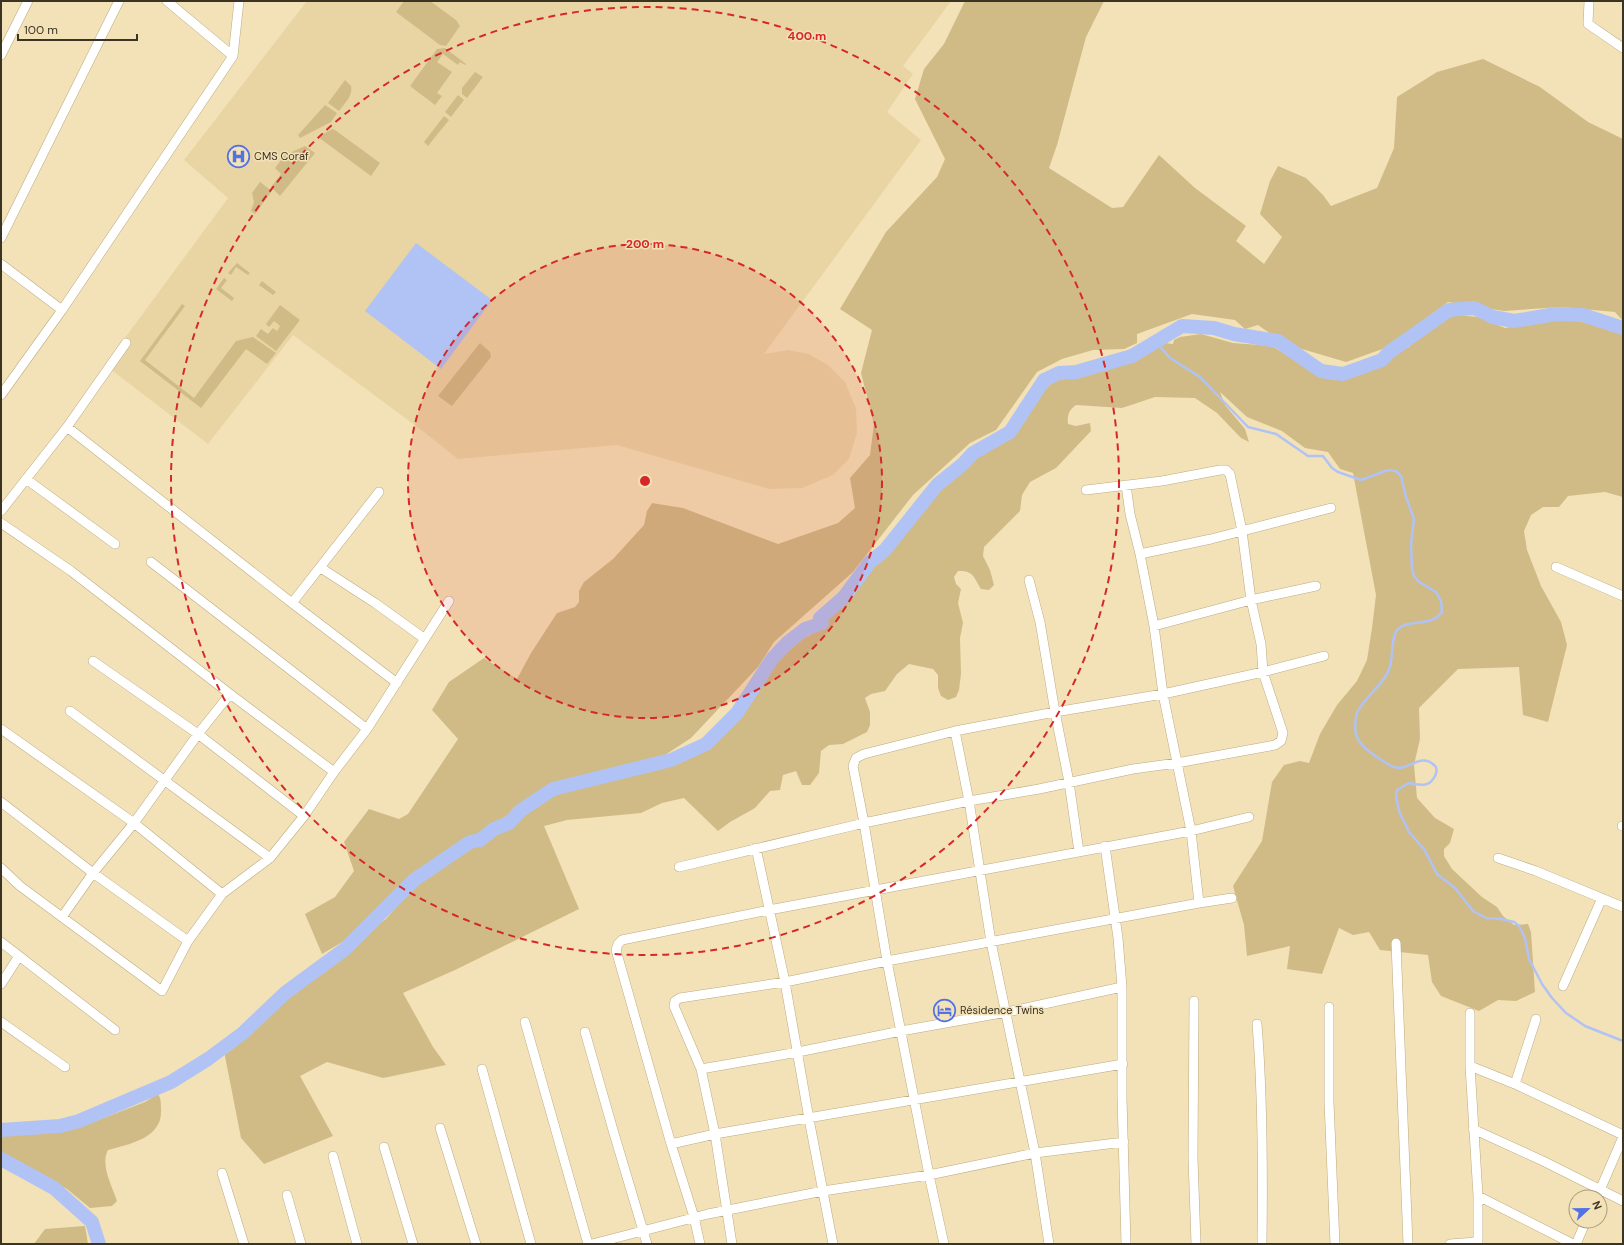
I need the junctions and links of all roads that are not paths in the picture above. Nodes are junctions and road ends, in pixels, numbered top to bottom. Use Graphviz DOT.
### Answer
graph roads {
  1 [pos="28,1"];
  2 [pos="119,1"];
  3 [pos="167,1"];
  4 [pos="239,1"];
  5 [pos="1590,1"];
  6 [pos="1623,48"];
  7 [pos="1,55"];
  8 [pos="233,56"];
  9 [pos="1,238"];
  10 [pos="1,264"];
  11 [pos="62,310"];
  12 [pos="126,343"];
  13 [pos="1,395"];
  14 [pos="67,427"];
  15 [pos="26,479"];
  16 [pos="1126,485"];
  17 [pos="1086,490"];
  18 [pos="379,492"];
  19 [pos="2,508"];
  20 [pos="1331,508"];
  21 [pos="1,523"];
  22 [pos="1242,531"];
  23 [pos="115,544"];
  24 [pos="1140,554"];
  25 [pos="151,562"];
  26 [pos="1556,567"];
  27 [pos="320,568"];
  28 [pos="1029,580"];
  29 [pos="1316,586"];
  30 [pos="1623,596"];
  31 [pos="1251,600"];
  32 [pos="448,601"];
  33 [pos="292,603"];
  34 [pos="1154,626"];
  35 [pos="425,639"];
  36 [pos="1324,656"];
  37 [pos="93,661"];
  38 [pos="1263,672"];
  39 [pos="397,683"];
  40 [pos="230,694"];
  41 [pos="1164,694"];
  42 [pos="70,711"];
  43 [pos="1055,712"];
  44 [pos="1,729"];
  45 [pos="367,729"];
  46 [pos="955,731"];
  47 [pos="198,734"];
  48 [pos="1177,763"];
  49 [pos="334,772"];
  50 [pos="164,781"];
  51 [pos="1069,782"];
  52 [pos="969,801"];
  53 [pos="1,802"];
  54 [pos="304,816"];
  55 [pos="1249,817"];
  56 [pos="134,823"];
  57 [pos="864,823"];
  58 [pos="1191,831"];
  59 [pos="1105,846"];
  60 [pos="756,848"];
  61 [pos="1079,852"];
  62 [pos="270,858"];
  63 [pos="1498,858"];
  64 [pos="679,867"];
  65 [pos="1,868"];
  66 [pos="980,871"];
  67 [pos="93,873"];
  68 [pos="876,890"];
  69 [pos="222,894"];
  70 [pos="1232,898"];
  71 [pos="1602,898"];
  72 [pos="1199,903"];
  73 [pos="1623,907"];
  74 [pos="769,910"];
  75 [pos="62,917"];
  76 [pos="1116,918"];
  77 [pos="188,941"];
  78 [pos="1,942"];
  79 [pos="992,942"];
  80 [pos="1396,943"];
  81 [pos="19,956"];
  82 [pos="887,961"];
  83 [pos="785,982"];
  84 [pos="1,984"];
  85 [pos="1563,986"];
  86 [pos="1122,987"];
  87 [pos="1194,1001"];
  88 [pos="1328,1007"];
  89 [pos="1007,1012"];
  90 [pos="1470,1013"];
  91 [pos="1536,1019"];
  92 [pos="1,1022"];
  93 [pos="526,1022"];
  94 [pos="1257,1024"];
  95 [pos="115,1030"];
  96 [pos="901,1031"];
  97 [pos="585,1032"];
  98 [pos="798,1052"];
  99 [pos="1122,1064"];
  100 [pos="1470,1066"];
  101 [pos="64,1067"];
  102 [pos="482,1069"];
  103 [pos="702,1070"];
  104 [pos="1021,1080"];
  105 [pos="1515,1084"];
  106 [pos="915,1101"];
  107 [pos="808,1119"];
  108 [pos="440,1128"];
  109 [pos="1473,1129"];
  110 [pos="715,1134"];
  111 [pos="1623,1136"];
  112 [pos="1124,1142"];
  113 [pos="671,1144"];
  114 [pos="384,1147"];
  115 [pos="1036,1153"];
  116 [pos="333,1156"];
  117 [pos="222,1173"];
  118 [pos="929,1175"];
  119 [pos="1592,1189"];
  120 [pos="1601,1189"];
  121 [pos="823,1191"];
  122 [pos="287,1195"];
  123 [pos="1478,1196"];
  124 [pos="1608,1196"];
  125 [pos="1623,1201"];
  126 [pos="726,1210"];
  127 [pos="694,1217"];
  128 [pos="1582,1229"];
  129 [pos="643,1230"];
  130 [pos="1477,1243"];
  131 [pos="244,1244"];
  132 [pos="301,1244"];
  133 [pos="357,1244"];
  134 [pos="413,1244"];
  135 [pos="476,1244"];
  136 [pos="531,1244"];
  137 [pos="588,1244"];
  138 [pos="592,1244"];
  139 [pos="647,1244"];
  140 [pos="700,1244"];
  141 [pos="732,1244"];
  142 [pos="833,1244"];
  143 [pos="942,1244"];
  144 [pos="1049,1244"];
  145 [pos="1126,1244"];
  146 [pos="1196,1244"];
  147 [pos="1262,1244"];
  148 [pos="1335,1244"];
  149 [pos="1408,1244"];
  150 [pos="1450,1244"];
  151 [pos="1575,1244"];
  1 -- 7 [label="street"];
  2 -- 9 [label="street"];
  3 -- 8 [label="street"];
  4 -- 8 [label="street"];
  5 -- 6 [label="street"];
  8 -- 11 [label="street"];
  10 -- 11 [label="street"];
  11 -- 13 [label="street"];
  12 -- 14 [label="street"];
  14 -- 15 [label="street"];
  14 -- 33 [label="street"];
  15 -- 19 [label="street"];
  15 -- 23 [label="street"];
  16 -- 17 [label="street"];
  16 -- 22 [label="street"];
  16 -- 24 [label="street"];
  18 -- 27 [label="street"];
  20 -- 22 [label="street"];
  21 -- 40 [label="street"];
  22 -- 24 [label="street"];
  22 -- 31 [label="street"];
  24 -- 34 [label="street"];
  25 -- 45 [label="street"];
  26 -- 30 [label="street"];
  27 -- 33 [label="street"];
  27 -- 35 [label="street"];
  28 -- 43 [label="street"];
  29 -- 31 [label="street"];
  31 -- 34 [label="street"];
  31 -- 38 [label="street"];
  32 -- 35 [label="street"];
  33 -- 39 [label="street"];
  34 -- 41 [label="street"];
  35 -- 39 [label="street"];
  36 -- 38 [label="street"];
  37 -- 47 [label="street"];
  38 -- 41 [label="street"];
  38 -- 48 [label="street"];
  39 -- 45 [label="street"];
  40 -- 47 [label="street"];
  40 -- 49 [label="street"];
  41 -- 43 [label="street"];
  41 -- 48 [label="street"];
  42 -- 50 [label="street"];
  43 -- 46 [label="street"];
  43 -- 51 [label="street"];
  44 -- 56 [label="street"];
  45 -- 49 [label="street"];
  46 -- 52 [label="street"];
  46 -- 57 [label="street"];
  47 -- 50 [label="street"];
  47 -- 54 [label="street"];
  48 -- 51 [label="street"];
  48 -- 58 [label="street"];
  49 -- 54 [label="street"];
  50 -- 56 [label="street"];
  50 -- 62 [label="street"];
  51 -- 52 [label="street"];
  51 -- 61 [label="street"];
  52 -- 57 [label="street"];
  52 -- 66 [label="street"];
  53 -- 67 [label="street"];
  54 -- 62 [label="street"];
  55 -- 58 [label="street"];
  56 -- 67 [label="street"];
  56 -- 69 [label="street"];
  57 -- 60 [label="street"];
  57 -- 68 [label="street"];
  58 -- 59 [label="street"];
  58 -- 72 [label="street"];
  59 -- 61 [label="street"];
  59 -- 76 [label="street"];
  60 -- 64 [label="street"];
  60 -- 74 [label="street"];
  61 -- 66 [label="street"];
  62 -- 69 [label="street"];
  63 -- 71 [label="street"];
  65 -- 75 [label="street"];
  66 -- 68 [label="street"];
  66 -- 79 [label="street"];
  67 -- 75 [label="street"];
  67 -- 77 [label="street"];
  68 -- 74 [label="street"];
  68 -- 82 [label="street"];
  69 -- 77 [label="street"];
  70 -- 72 [label="street"];
  71 -- 73 [label="street"];
  71 -- 85 [label="street"];
  72 -- 76 [label="street"];
  74 -- 83 [label="street"];
  74 -- 113 [label="street"];
  75 -- 77 [label="street"];
  76 -- 79 [label="street"];
  76 -- 86 [label="street"];
  78 -- 81 [label="street"];
  79 -- 82 [label="street"];
  79 -- 89 [label="street"];
  80 -- 149 [label="street"];
  81 -- 84 [label="street"];
  81 -- 95 [label="street"];
  82 -- 83 [label="street"];
  82 -- 96 [label="street"];
  83 -- 98 [label="street"];
  83 -- 103 [label="street"];
  86 -- 89 [label="street"];
  86 -- 99 [label="street"];
  87 -- 146 [label="street"];
  88 -- 148 [label="street"];
  89 -- 96 [label="street"];
  89 -- 104 [label="street"];
  90 -- 100 [label="street"];
  91 -- 105 [label="street"];
  92 -- 101 [label="street"];
  93 -- 137 [label="street"];
  94 -- 147 [label="street"];
  96 -- 98 [label="street"];
  96 -- 106 [label="street"];
  97 -- 129 [label="street"];
  98 -- 103 [label="street"];
  98 -- 107 [label="street"];
  99 -- 104 [label="street"];
  99 -- 112 [label="street"];
  100 -- 105 [label="street"];
  100 -- 109 [label="street"];
  102 -- 136 [label="street"];
  103 -- 110 [label="street"];
  104 -- 106 [label="street"];
  104 -- 115 [label="street"];
  105 -- 111 [label="street"];
  106 -- 107 [label="street"];
  106 -- 118 [label="street"];
  107 -- 110 [label="street"];
  107 -- 121 [label="street"];
  108 -- 135 [label="street"];
  109 -- 119 [label="street"];
  109 -- 123 [label="street"];
  110 -- 113 [label="street"];
  110 -- 126 [label="street"];
  111 -- 120 [label="street"];
  112 -- 115 [label="street"];
  112 -- 145 [label="street"];
  113 -- 127 [label="street"];
  114 -- 134 [label="street"];
  115 -- 118 [label="street"];
  115 -- 144 [label="street"];
  116 -- 133 [label="street"];
  117 -- 131 [label="street"];
  118 -- 121 [label="street"];
  118 -- 143 [label="street"];
  121 -- 126 [label="street"];
  121 -- 142 [label="street"];
  122 -- 132 [label="street"];
  123 -- 130 [label="street"];
  123 -- 151 [label="street"];
  124 -- 125 [label="street"];
  126 -- 127 [label="street"];
  126 -- 141 [label="street"];
  127 -- 129 [label="street"];
  127 -- 140 [label="street"];
  128 -- 151 [label="street"];
  129 -- 138 [label="street"];
  129 -- 139 [label="street"];
  130 -- 150 [label="street"];
}
